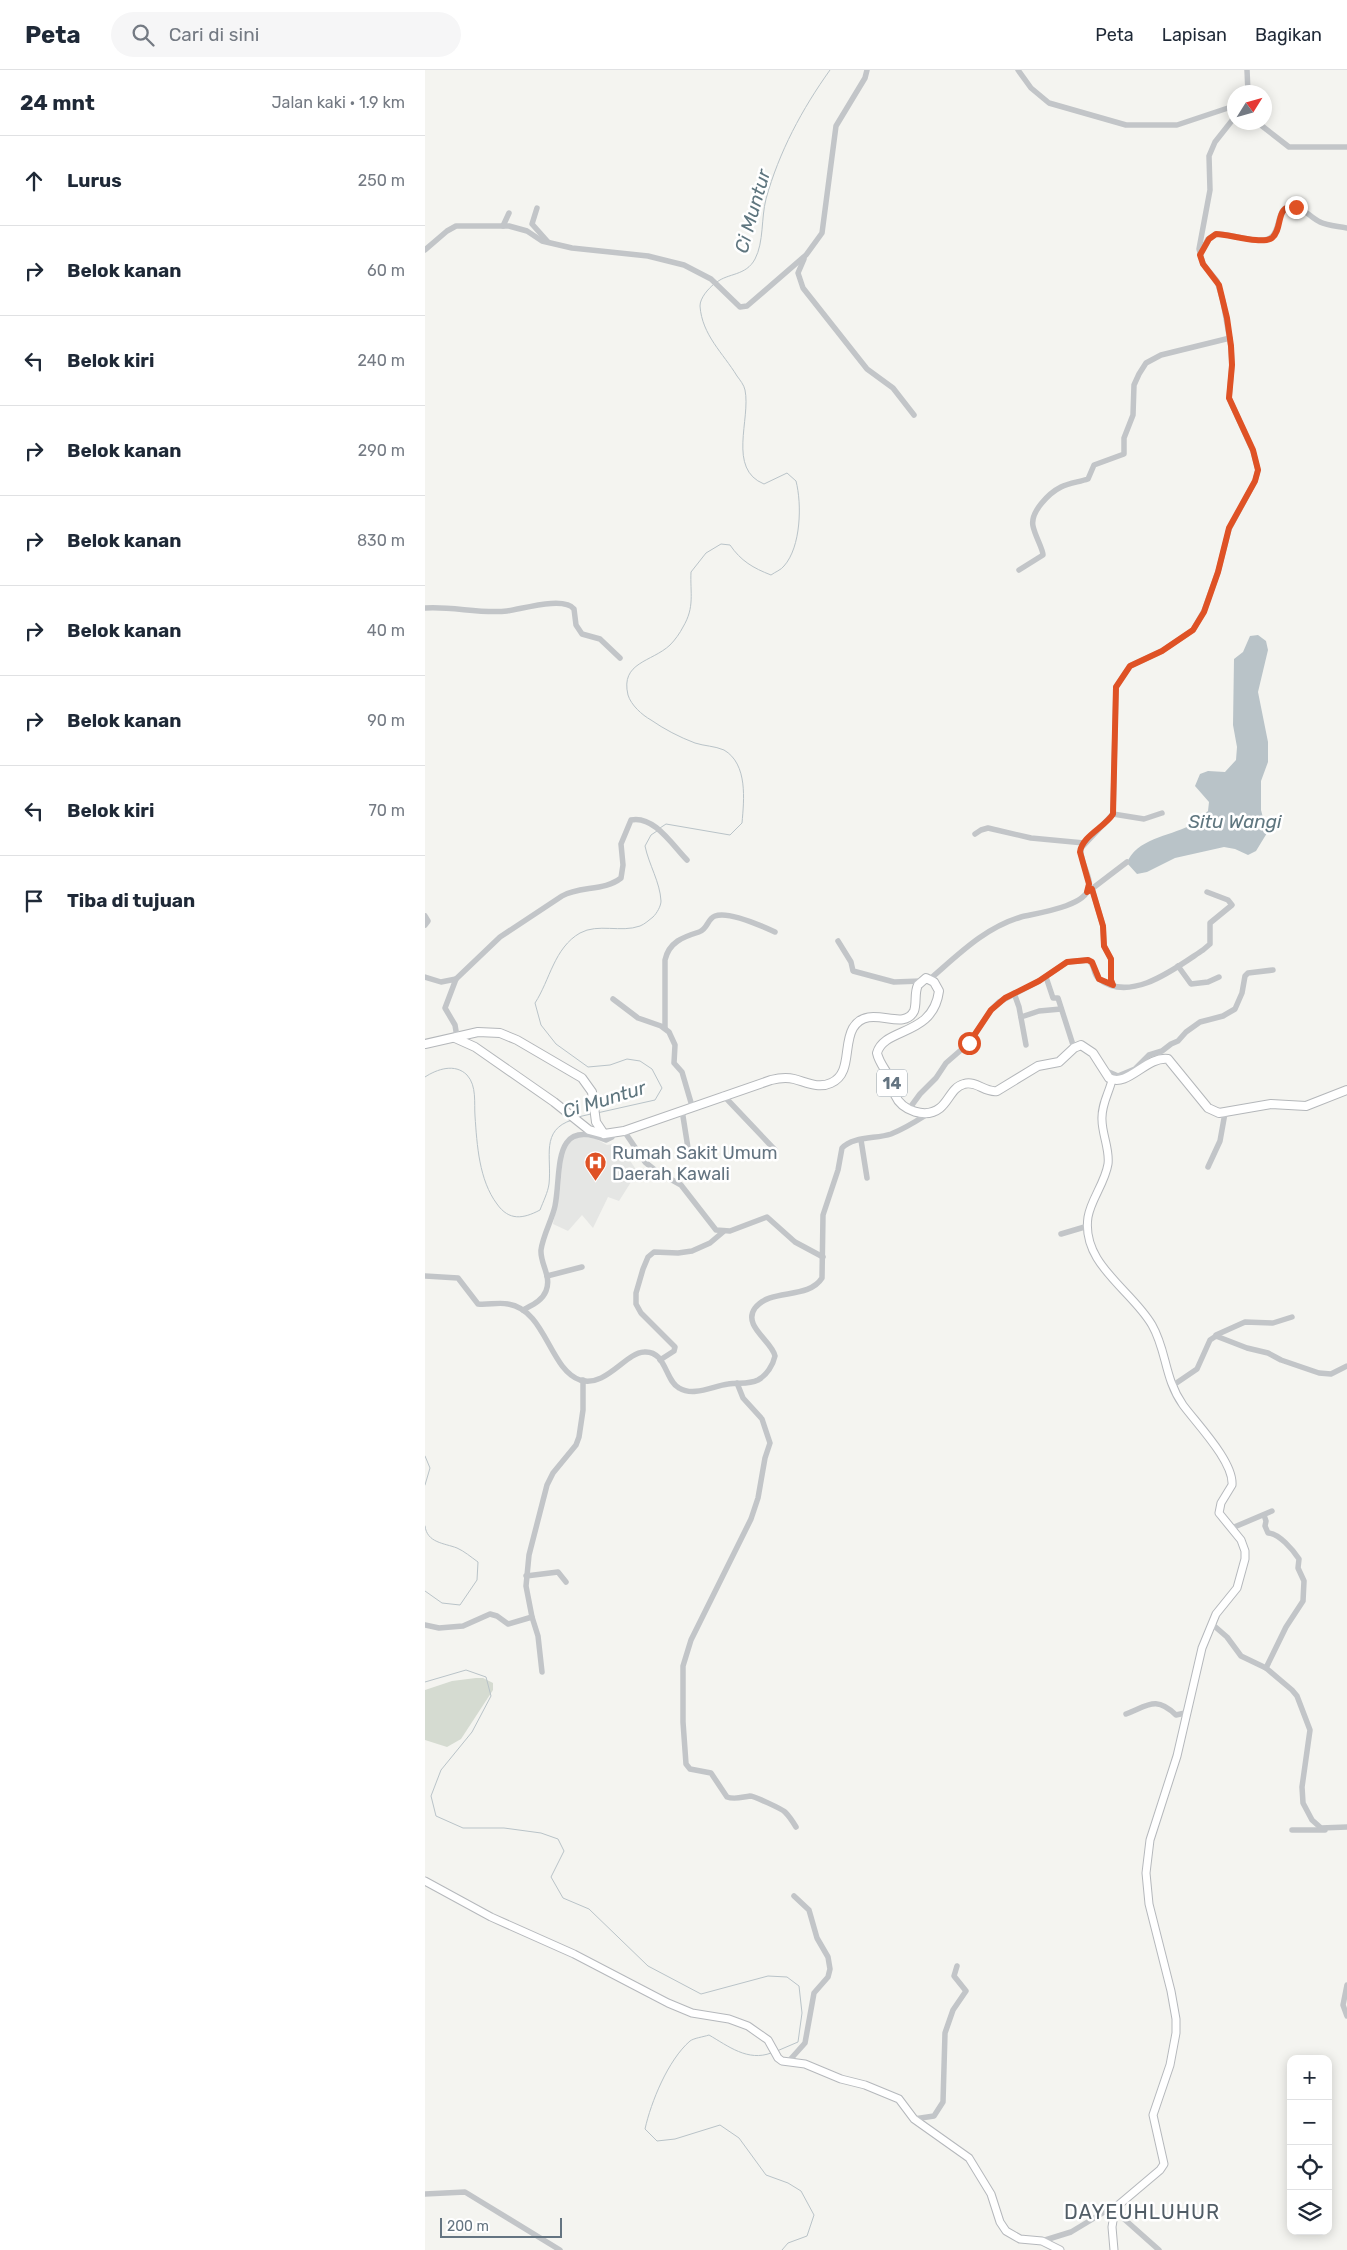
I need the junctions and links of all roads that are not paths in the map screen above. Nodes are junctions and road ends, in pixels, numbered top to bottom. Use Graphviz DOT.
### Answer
graph roads {
  1 [pos="871,70"];
  2 [pos="1018,70"];
  3 [pos="1247,70"];
  4 [pos="867,73"];
  5 [pos="1248,85"];
  6 [pos="1227,109"];
  7 [pos="1227,128"];
  8 [pos="1266,130"];
  9 [pos="1347,147"];
  10 [pos="537,208"];
  11 [pos="509,213"];
  12 [pos="503,226"];
  13 [pos="1347,228"];
  14 [pos="548,242"];
  15 [pos="425,250"];
  16 [pos="806,255"];
  17 [pos="1200,255"];
  18 [pos="1230,338"];
  19 [pos="914,415"];
  20 [pos="1019,570"];
  21 [pos="425,608"];
  22 [pos="619,658"];
  23 [pos="1161,813"];
  24 [pos="1113,814"];
  25 [pos="975,834"];
  26 [pos="1084,843"];
  27 [pos="687,860"];
  28 [pos="1127,862"];
  29 [pos="1090,890"];
  30 [pos="1207,892"];
  31 [pos="425,916"];
  32 [pos="425,925"];
  33 [pos="775,932"];
  34 [pos="838,942"];
  35 [pos="1178,966"];
  36 [pos="1273,970"];
  37 [pos="1046,977"];
  38 [pos="425,978"];
  39 [pos="1219,978"];
  40 [pos="456,979"];
  41 [pos="930,979"];
  42 [pos="921,981"];
  43 [pos="1113,985"];
  44 [pos="1014,993"];
  45 [pos="613,999"];
  46 [pos="1061,1009"];
  47 [pos="1021,1017"];
  48 [pos="665,1028"];
  49 [pos="456,1037"];
  50 [pos="425,1044"];
  51 [pos="1026,1045"];
  52 [pos="1074,1048"];
  53 [pos="1104,1070"];
  54 [pos="1112,1080"];
  55 [pos="1347,1090"];
  56 [pos="723,1095"];
  57 [pos="692,1106"];
  58 [pos="909,1109"];
  59 [pos="682,1110"];
  60 [pos="1225,1113"];
  61 [pos="926,1114"];
  62 [pos="625,1131"];
  63 [pos="614,1133"];
  64 [pos="604,1134"];
  65 [pos="861,1140"];
  66 [pos="775,1150"];
  67 [pos="683,1153"];
  68 [pos="1208,1167"];
  69 [pos="867,1178"];
  70 [pos="1088,1226"];
  71 [pos="723,1232"];
  72 [pos="1061,1234"];
  73 [pos="823,1258"];
  74 [pos="582,1267"];
  75 [pos="425,1276"];
  76 [pos="547,1276"];
  77 [pos="523,1310"];
  78 [pos="1292,1317"];
  79 [pos="1214,1336"];
  80 [pos="660,1360"];
  81 [pos="1347,1366"];
  82 [pos="583,1380"];
  83 [pos="737,1383"];
  84 [pos="1171,1386"];
  85 [pos="1273,1511"];
  86 [pos="1264,1515"];
  87 [pos="1232,1528"];
  88 [pos="526,1576"];
  89 [pos="566,1582"];
  90 [pos="532,1617"];
  91 [pos="1212,1624"];
  92 [pos="425,1625"];
  93 [pos="1266,1668"];
  94 [pos="542,1672"];
  95 [pos="1185,1713"];
  96 [pos="1126,1714"];
  97 [pos="1347,1826"];
  98 [pos="797,1827"];
  99 [pos="1331,1829"];
  100 [pos="1292,1830"];
  101 [pos="425,1881"];
  102 [pos="793,1896"];
  103 [pos="957,1966"];
  104 [pos="1347,1985"];
  105 [pos="1347,2016"];
  106 [pos="788,2062"];
  107 [pos="914,2119"];
  108 [pos="425,2194"];
  109 [pos="1116,2207"];
  110 [pos="1042,2242"];
  111 [pos="560,2250"];
  112 [pos="1060,2250"];
  113 [pos="1114,2250"];
  114 [pos="1159,2250"];
  1 -- 4 [label="street"];
  2 -- 6 [label="street"];
  3 -- 5 [label="street"];
  4 -- 16 [label="street"];
  7 -- 17 [label="street"];
  8 -- 9 [label="street"];
  10 -- 14 [label="street"];
  11 -- 12 [label="street"];
  12 -- 14 [label="street"];
  12 -- 15 [label="street"];
  13 -- 17 [label="street"];
  14 -- 16 [label="street"];
  16 -- 19 [label="street"];
  17 -- 18 [label="street"];
  18 -- 20 [label="street"];
  18 -- 24 [label="street"];
  21 -- 22 [label="street"];
  23 -- 24 [label="street"];
  24 -- 26 [label="street"];
  25 -- 26 [label="street"];
  26 -- 29 [label="street"];
  27 -- 40 [label="street"];
  28 -- 29 [label="street"];
  29 -- 41 [label="street"];
  29 -- 43 [label="street"];
  30 -- 35 [label="street"];
  31 -- 32 [label="street"];
  33 -- 48 [label="street"];
  34 -- 42 [label="street"];
  35 -- 39 [label="street"];
  35 -- 43 [label="street"];
  36 -- 53 [label="street"];
  37 -- 43 [label="street"];
  37 -- 44 [label="street"];
  37 -- 46 [label="street"];
  38 -- 40 [label="street"];
  40 -- 49 [label="street"];
  41 -- 42 [label="highway"];
  41 -- 58 [label="highway, 14"];
  42 -- 56 [label="highway"];
  44 -- 47 [label="street"];
  44 -- 58 [label="street"];
  45 -- 48 [label="street"];
  46 -- 47 [label="street"];
  46 -- 52 [label="street"];
  47 -- 51 [label="street"];
  48 -- 57 [label="street"];
  49 -- 50 [label="highway"];
  49 -- 64 [label="highway"];
  49 -- 64 [label="highway"];
  52 -- 53 [label="highway"];
  52 -- 61 [label="highway"];
  53 -- 54 [label="highway"];
  54 -- 60 [label="highway"];
  54 -- 70 [label="main road"];
  55 -- 60 [label="highway"];
  56 -- 57 [label="highway"];
  56 -- 66 [label="street"];
  57 -- 59 [label="highway"];
  58 -- 61 [label="highway, 14"];
  59 -- 62 [label="highway"];
  59 -- 67 [label="street"];
  60 -- 68 [label="street"];
  61 -- 65 [label="street"];
  62 -- 63 [label="highway"];
  62 -- 71 [label="street"];
  63 -- 64 [label="highway"];
  63 -- 76 [label="street"];
  65 -- 69 [label="street"];
  65 -- 73 [label="street"];
  70 -- 72 [label="street"];
  70 -- 84 [label="main road"];
  71 -- 73 [label="street"];
  71 -- 80 [label="street"];
  73 -- 83 [label="street"];
  74 -- 76 [label="street"];
  75 -- 77 [label="street"];
  76 -- 77 [label="street"];
  77 -- 82 [label="street"];
  78 -- 79 [label="street"];
  79 -- 81 [label="street"];
  79 -- 84 [label="street"];
  80 -- 82 [label="street"];
  80 -- 83 [label="street"];
  82 -- 88 [label="street"];
  83 -- 98 [label="street"];
  84 -- 87 [label="main road"];
  85 -- 86 [label="street"];
  86 -- 87 [label="street"];
  86 -- 93 [label="street"];
  87 -- 91 [label="main road"];
  88 -- 89 [label="street"];
  88 -- 90 [label="street"];
  90 -- 92 [label="street"];
  90 -- 94 [label="street"];
  91 -- 93 [label="street"];
  91 -- 95 [label="main road"];
  93 -- 99 [label="street"];
  95 -- 96 [label="street"];
  95 -- 109 [label="main road"];
  97 -- 99 [label="street"];
  99 -- 100 [label="street"];
  101 -- 106 [label="main road"];
  102 -- 106 [label="street"];
  103 -- 107 [label="street"];
  104 -- 105 [label="street"];
  106 -- 107 [label="main road"];
  107 -- 110 [label="main road"];
  108 -- 111 [label="street"];
  109 -- 110 [label="street"];
  109 -- 113 [label="main road"];
  109 -- 114 [label="street"];
  110 -- 112 [label="main road"];
}
